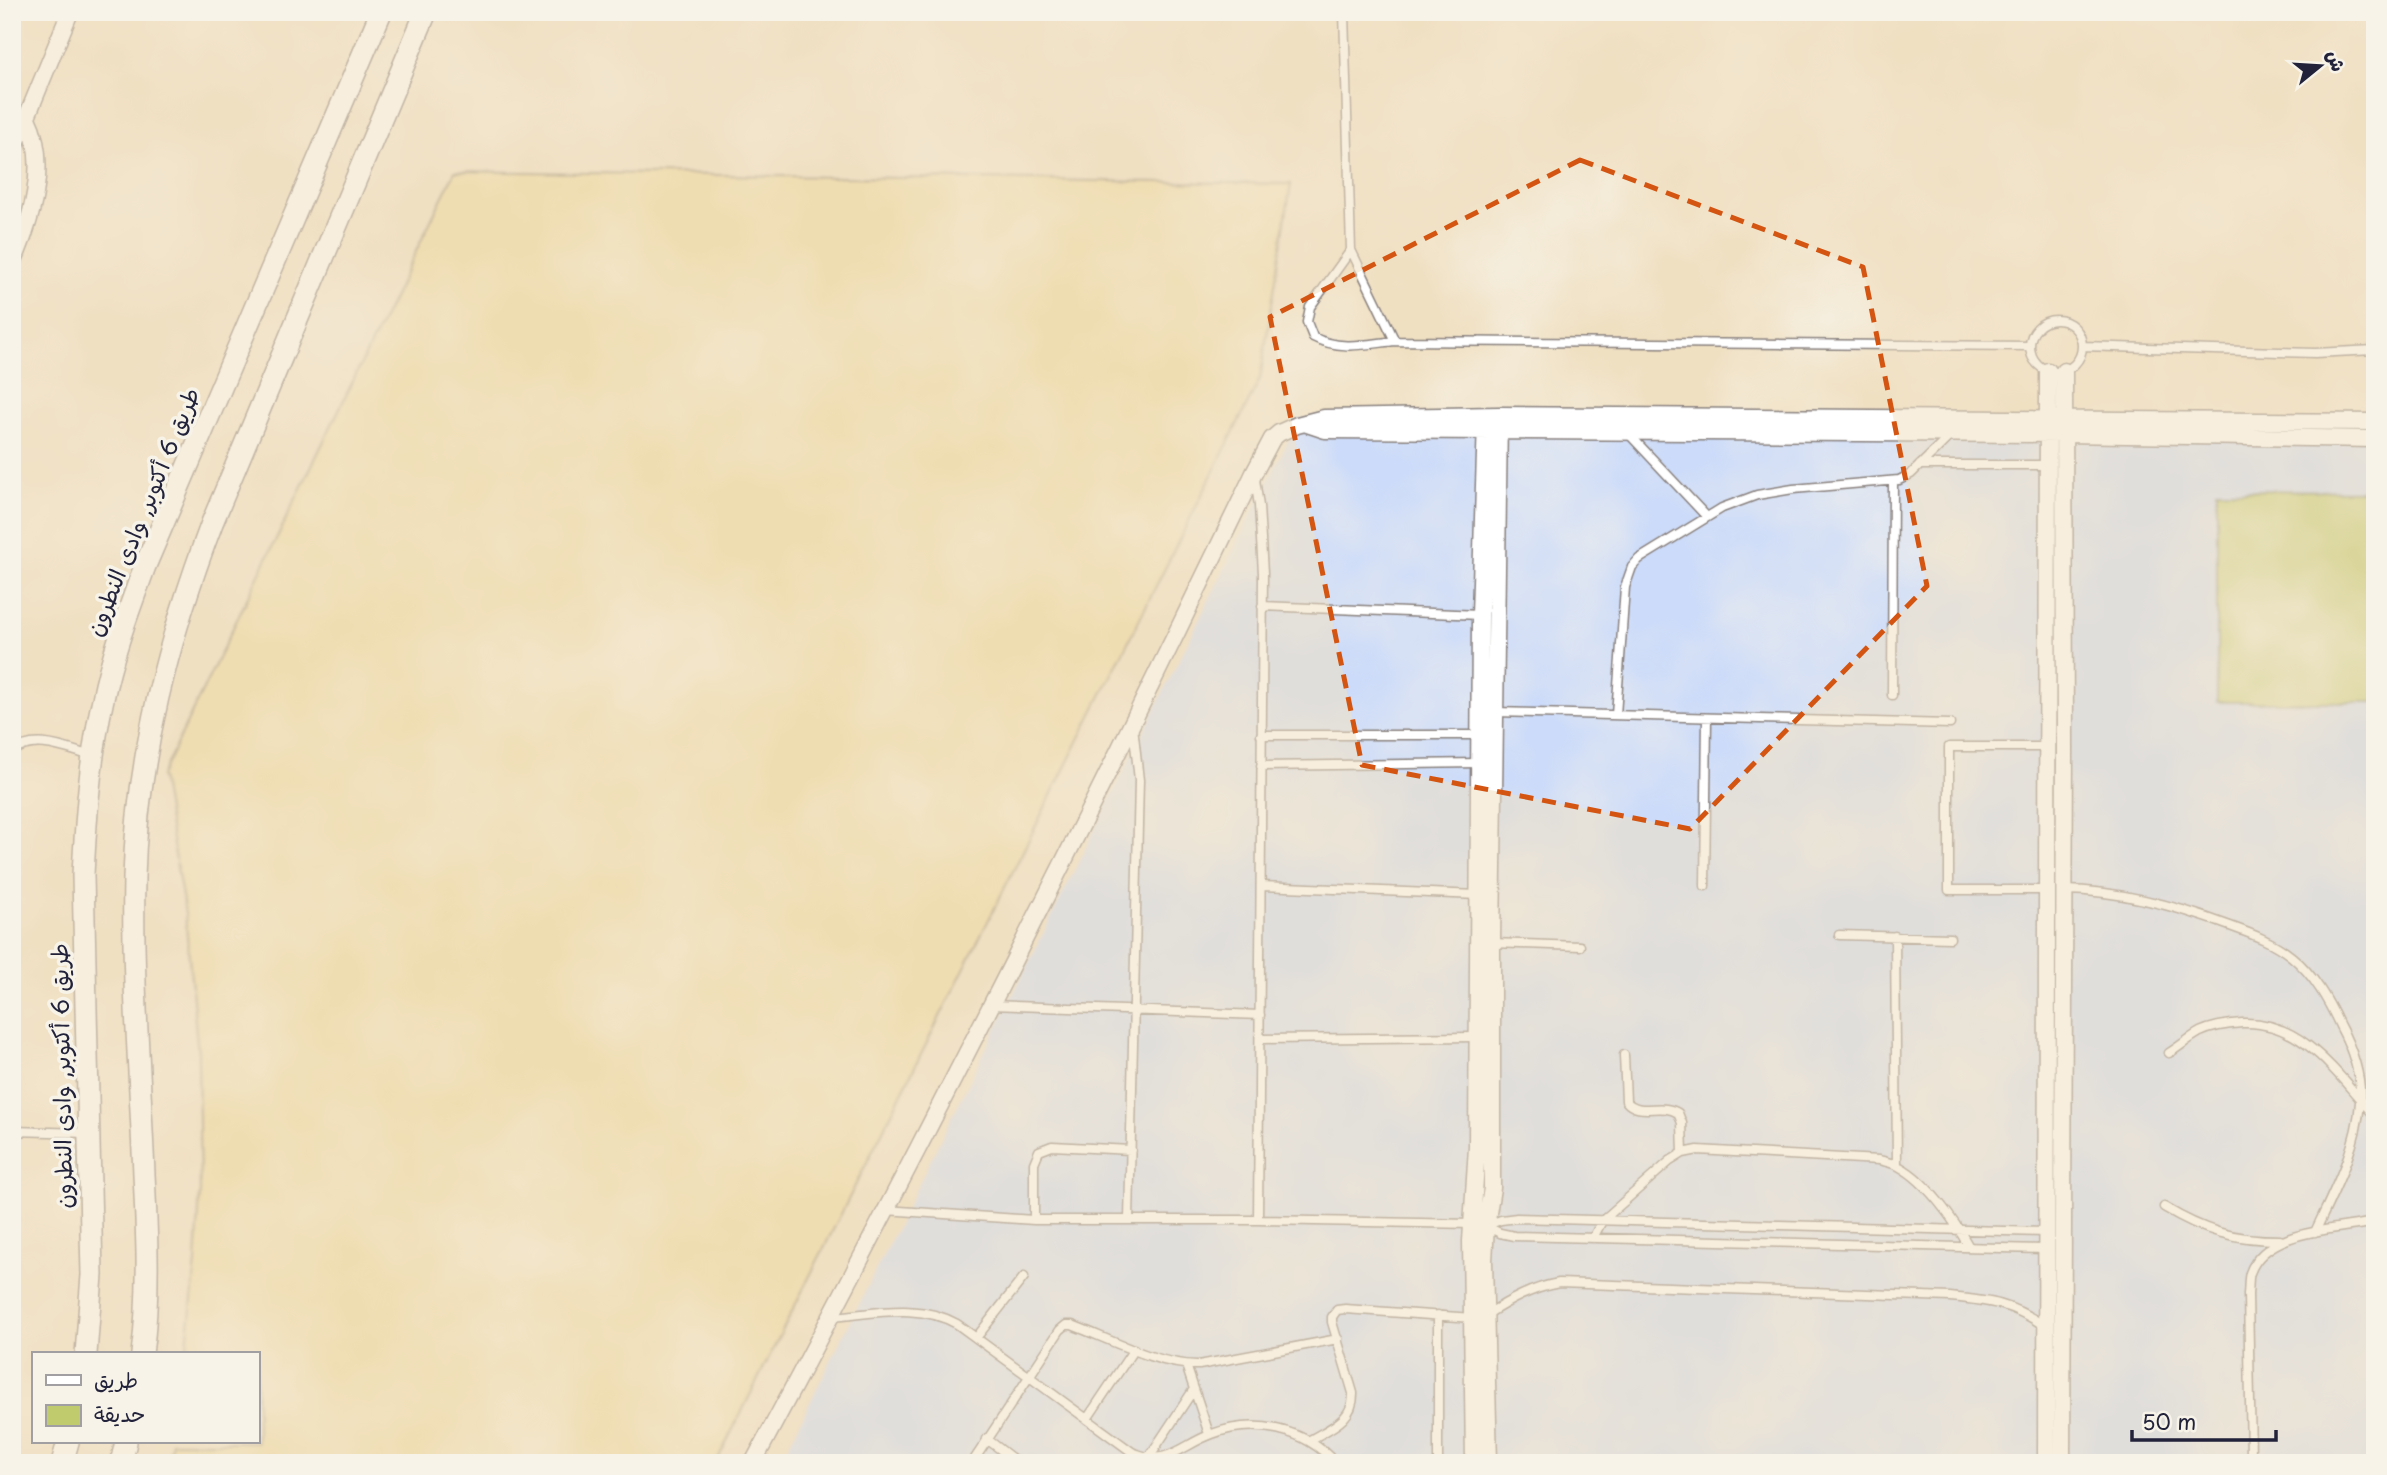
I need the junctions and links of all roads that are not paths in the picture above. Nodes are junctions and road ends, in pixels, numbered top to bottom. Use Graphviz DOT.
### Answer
graph roads {
  1 [pos="69,12"];
  2 [pos="381,12"];
  3 [pos="426,12"];
  4 [pos="1345,12"];
  5 [pos="27,118"];
  6 [pos="12,153"];
  7 [pos="1351,250"];
  8 [pos="12,265"];
  9 [pos="1395,341"];
  10 [pos="2029,346"];
  11 [pos="2082,346"];
  12 [pos="2375,350"];
  13 [pos="2056,371"];
  14 [pos="1967,420"];
  15 [pos="1492,422"];
  16 [pos="2375,422"];
  17 [pos="2047,427"];
  18 [pos="2065,427"];
  19 [pos="1628,433"];
  20 [pos="1951,435"];
  21 [pos="2375,439"];
  22 [pos="2047,465"];
  23 [pos="1920,466"];
  24 [pos="1254,473"];
  25 [pos="1893,481"];
  26 [pos="1707,517"];
  27 [pos="1262,606"];
  28 [pos="1479,615"];
  29 [pos="1496,616"];
  30 [pos="1892,695"];
  31 [pos="1487,712"];
  32 [pos="1616,715"];
  33 [pos="1707,718"];
  34 [pos="1950,724"];
  35 [pos="1133,726"];
  36 [pos="1262,735"];
  37 [pos="1487,735"];
  38 [pos="2047,747"];
  39 [pos="2065,748"];
  40 [pos="12,752"];
  41 [pos="92,756"];
  42 [pos="1479,763"];
  43 [pos="1261,766"];
  44 [pos="1261,886"];
  45 [pos="1705,886"];
  46 [pos="2047,890"];
  47 [pos="2065,890"];
  48 [pos="1485,895"];
  49 [pos="1839,934"];
  50 [pos="1895,936"];
  51 [pos="1950,938"];
  52 [pos="1492,943"];
  53 [pos="1580,946"];
  54 [pos="990,1005"];
  55 [pos="1134,1012"];
  56 [pos="1260,1015"];
  57 [pos="1476,1037"];
  58 [pos="1493,1037"];
  59 [pos="1259,1040"];
  60 [pos="2168,1054"];
  61 [pos="1624,1055"];
  62 [pos="2361,1101"];
  63 [pos="2375,1116"];
  64 [pos="12,1131"];
  65 [pos="90,1133"];
  66 [pos="1131,1150"];
  67 [pos="1683,1153"];
  68 [pos="1897,1165"];
  69 [pos="2164,1207"];
  70 [pos="885,1210"];
  71 [pos="1034,1220"];
  72 [pos="1129,1220"];
  73 [pos="1258,1220"];
  74 [pos="1602,1220"];
  75 [pos="2375,1222"];
  76 [pos="1479,1225"];
  77 [pos="1960,1230"];
  78 [pos="2046,1232"];
  79 [pos="2315,1232"];
  80 [pos="2063,1233"];
  81 [pos="1593,1238"];
  82 [pos="2283,1240"];
  83 [pos="1969,1247"];
  84 [pos="2046,1250"];
  85 [pos="2063,1250"];
  86 [pos="1024,1277"];
  87 [pos="1438,1315"];
  88 [pos="830,1317"];
  89 [pos="1479,1317"];
  90 [pos="2046,1327"];
  91 [pos="976,1338"];
  92 [pos="1338,1339"];
  93 [pos="2063,1339"];
  94 [pos="1134,1349"];
  95 [pos="86,1352"];
  96 [pos="142,1352"];
  97 [pos="1186,1365"];
  98 [pos="1029,1376"];
  99 [pos="1194,1389"];
  100 [pos="1087,1419"];
  101 [pos="1209,1434"];
  102 [pos="987,1439"];
  103 [pos="1310,1440"];
  104 [pos="67,1444"];
  105 [pos="126,1444"];
  106 [pos="1149,1457"];
  107 [pos="62,1463"];
  108 [pos="121,1463"];
  109 [pos="753,1463"];
  110 [pos="972,1463"];
  111 [pos="1018,1463"];
  112 [pos="1335,1463"];
  113 [pos="1438,1463"];
  114 [pos="1474,1463"];
  115 [pos="1489,1463"];
  116 [pos="2046,1463"];
  117 [pos="2063,1463"];
  118 [pos="2254,1463"];
  1 -- 5 [label="street"];
  2 -- 41 [label="street, طريق 6 أكتوبر, وادى النطرون"];
  3 -- 96 [label="street"];
  4 -- 7 [label="lane"];
  5 -- 6 [label="street"];
  5 -- 8 [label="street"];
  7 -- 9 [label="lane"];
  7 -- 9 [label="lane"];
  9 -- 10 [label="lane"];
  10 -- 11 [label="lane"];
  10 -- 13 [label="lane"];
  11 -- 12 [label="lane"];
  11 -- 13 [label="lane"];
  13 -- 17 [label="street"];
  13 -- 18 [label="street"];
  14 -- 15 [label="street"];
  14 -- 17 [label="street"];
  14 -- 20 [label="lane"];
  15 -- 19 [label="street"];
  15 -- 24 [label="street"];
  15 -- 28 [label="street"];
  15 -- 29 [label="street"];
  16 -- 18 [label="street"];
  17 -- 18 [label="street"];
  17 -- 20 [label="street"];
  17 -- 22 [label="street"];
  18 -- 21 [label="street"];
  18 -- 39 [label="street"];
  19 -- 20 [label="street"];
  19 -- 26 [label="lane"];
  20 -- 23 [label="lane"];
  22 -- 23 [label="lane"];
  22 -- 38 [label="street"];
  23 -- 25 [label="lane"];
  24 -- 27 [label="lane"];
  24 -- 35 [label="street"];
  25 -- 26 [label="lane"];
  25 -- 30 [label="lane"];
  26 -- 32 [label="lane"];
  27 -- 28 [label="lane"];
  27 -- 36 [label="lane"];
  28 -- 29 [label="street"];
  28 -- 31 [label="street"];
  29 -- 31 [label="street"];
  31 -- 32 [label="lane"];
  31 -- 37 [label="street"];
  32 -- 33 [label="lane"];
  33 -- 34 [label="lane"];
  33 -- 45 [label="lane"];
  35 -- 54 [label="street"];
  35 -- 55 [label="lane"];
  36 -- 37 [label="lane"];
  36 -- 43 [label="lane"];
  37 -- 42 [label="street"];
  37 -- 48 [label="street"];
  38 -- 39 [label="street"];
  38 -- 46 [label="street"];
  38 -- 46 [label="lane"];
  39 -- 47 [label="street"];
  40 -- 41 [label="lane"];
  41 -- 65 [label="street, طريق 6 أكتوبر, وادى النطرون"];
  42 -- 43 [label="lane"];
  42 -- 48 [label="street"];
  43 -- 44 [label="lane"];
  44 -- 48 [label="lane"];
  44 -- 56 [label="lane"];
  46 -- 47 [label="street"];
  46 -- 78 [label="street"];
  47 -- 62 [label="lane"];
  47 -- 80 [label="street"];
  48 -- 52 [label="street"];
  48 -- 57 [label="street"];
  49 -- 50 [label="lane"];
  50 -- 51 [label="lane"];
  50 -- 68 [label="lane"];
  52 -- 53 [label="lane"];
  52 -- 58 [label="street"];
  54 -- 55 [label="lane"];
  54 -- 70 [label="street"];
  55 -- 56 [label="lane"];
  55 -- 66 [label="lane"];
  56 -- 59 [label="lane"];
  57 -- 58 [label="street"];
  57 -- 59 [label="lane"];
  57 -- 76 [label="street"];
  58 -- 76 [label="street"];
  59 -- 73 [label="lane"];
  60 -- 62 [label="lane"];
  61 -- 67 [label="lane"];
  62 -- 63 [label="lane"];
  62 -- 79 [label="lane"];
  64 -- 65 [label="lane"];
  65 -- 95 [label="street, طريق 6 أكتوبر, وادى النطرون"];
  66 -- 71 [label="lane"];
  66 -- 72 [label="lane"];
  67 -- 68 [label="lane"];
  67 -- 74 [label="lane"];
  68 -- 77 [label="lane"];
  69 -- 82 [label="lane"];
  70 -- 71 [label="lane"];
  70 -- 88 [label="street"];
  71 -- 72 [label="lane"];
  72 -- 73 [label="lane"];
  73 -- 76 [label="lane"];
  74 -- 76 [label="lane"];
  74 -- 77 [label="lane"];
  74 -- 81 [label="lane"];
  75 -- 79 [label="lane"];
  76 -- 81 [label="lane"];
  76 -- 89 [label="street"];
  77 -- 78 [label="lane"];
  77 -- 83 [label="lane"];
  78 -- 80 [label="street"];
  78 -- 84 [label="street"];
  79 -- 82 [label="lane"];
  80 -- 85 [label="street"];
  81 -- 83 [label="lane"];
  82 -- 118 [label="lane"];
  83 -- 84 [label="lane"];
  84 -- 85 [label="street"];
  84 -- 90 [label="street"];
  85 -- 93 [label="street"];
  86 -- 91 [label="lane"];
  87 -- 89 [label="lane"];
  87 -- 92 [label="lane"];
  87 -- 113 [label="lane"];
  88 -- 91 [label="lane"];
  88 -- 109 [label="street"];
  89 -- 90 [label="lane"];
  89 -- 114 [label="street"];
  89 -- 115 [label="street"];
  90 -- 93 [label="street"];
  90 -- 116 [label="street"];
  91 -- 98 [label="lane"];
  92 -- 97 [label="lane"];
  92 -- 103 [label="lane"];
  93 -- 117 [label="street"];
  94 -- 97 [label="lane"];
  94 -- 98 [label="lane"];
  94 -- 100 [label="lane"];
  97 -- 99 [label="lane"];
  98 -- 100 [label="lane"];
  98 -- 102 [label="lane"];
  99 -- 101 [label="lane"];
  99 -- 106 [label="lane"];
  100 -- 106 [label="lane"];
  101 -- 103 [label="lane"];
  101 -- 106 [label="lane"];
  102 -- 110 [label="lane"];
  102 -- 111 [label="lane"];
  103 -- 112 [label="lane"];
  104 -- 107 [label="street"];
  105 -- 108 [label="street"];
}
